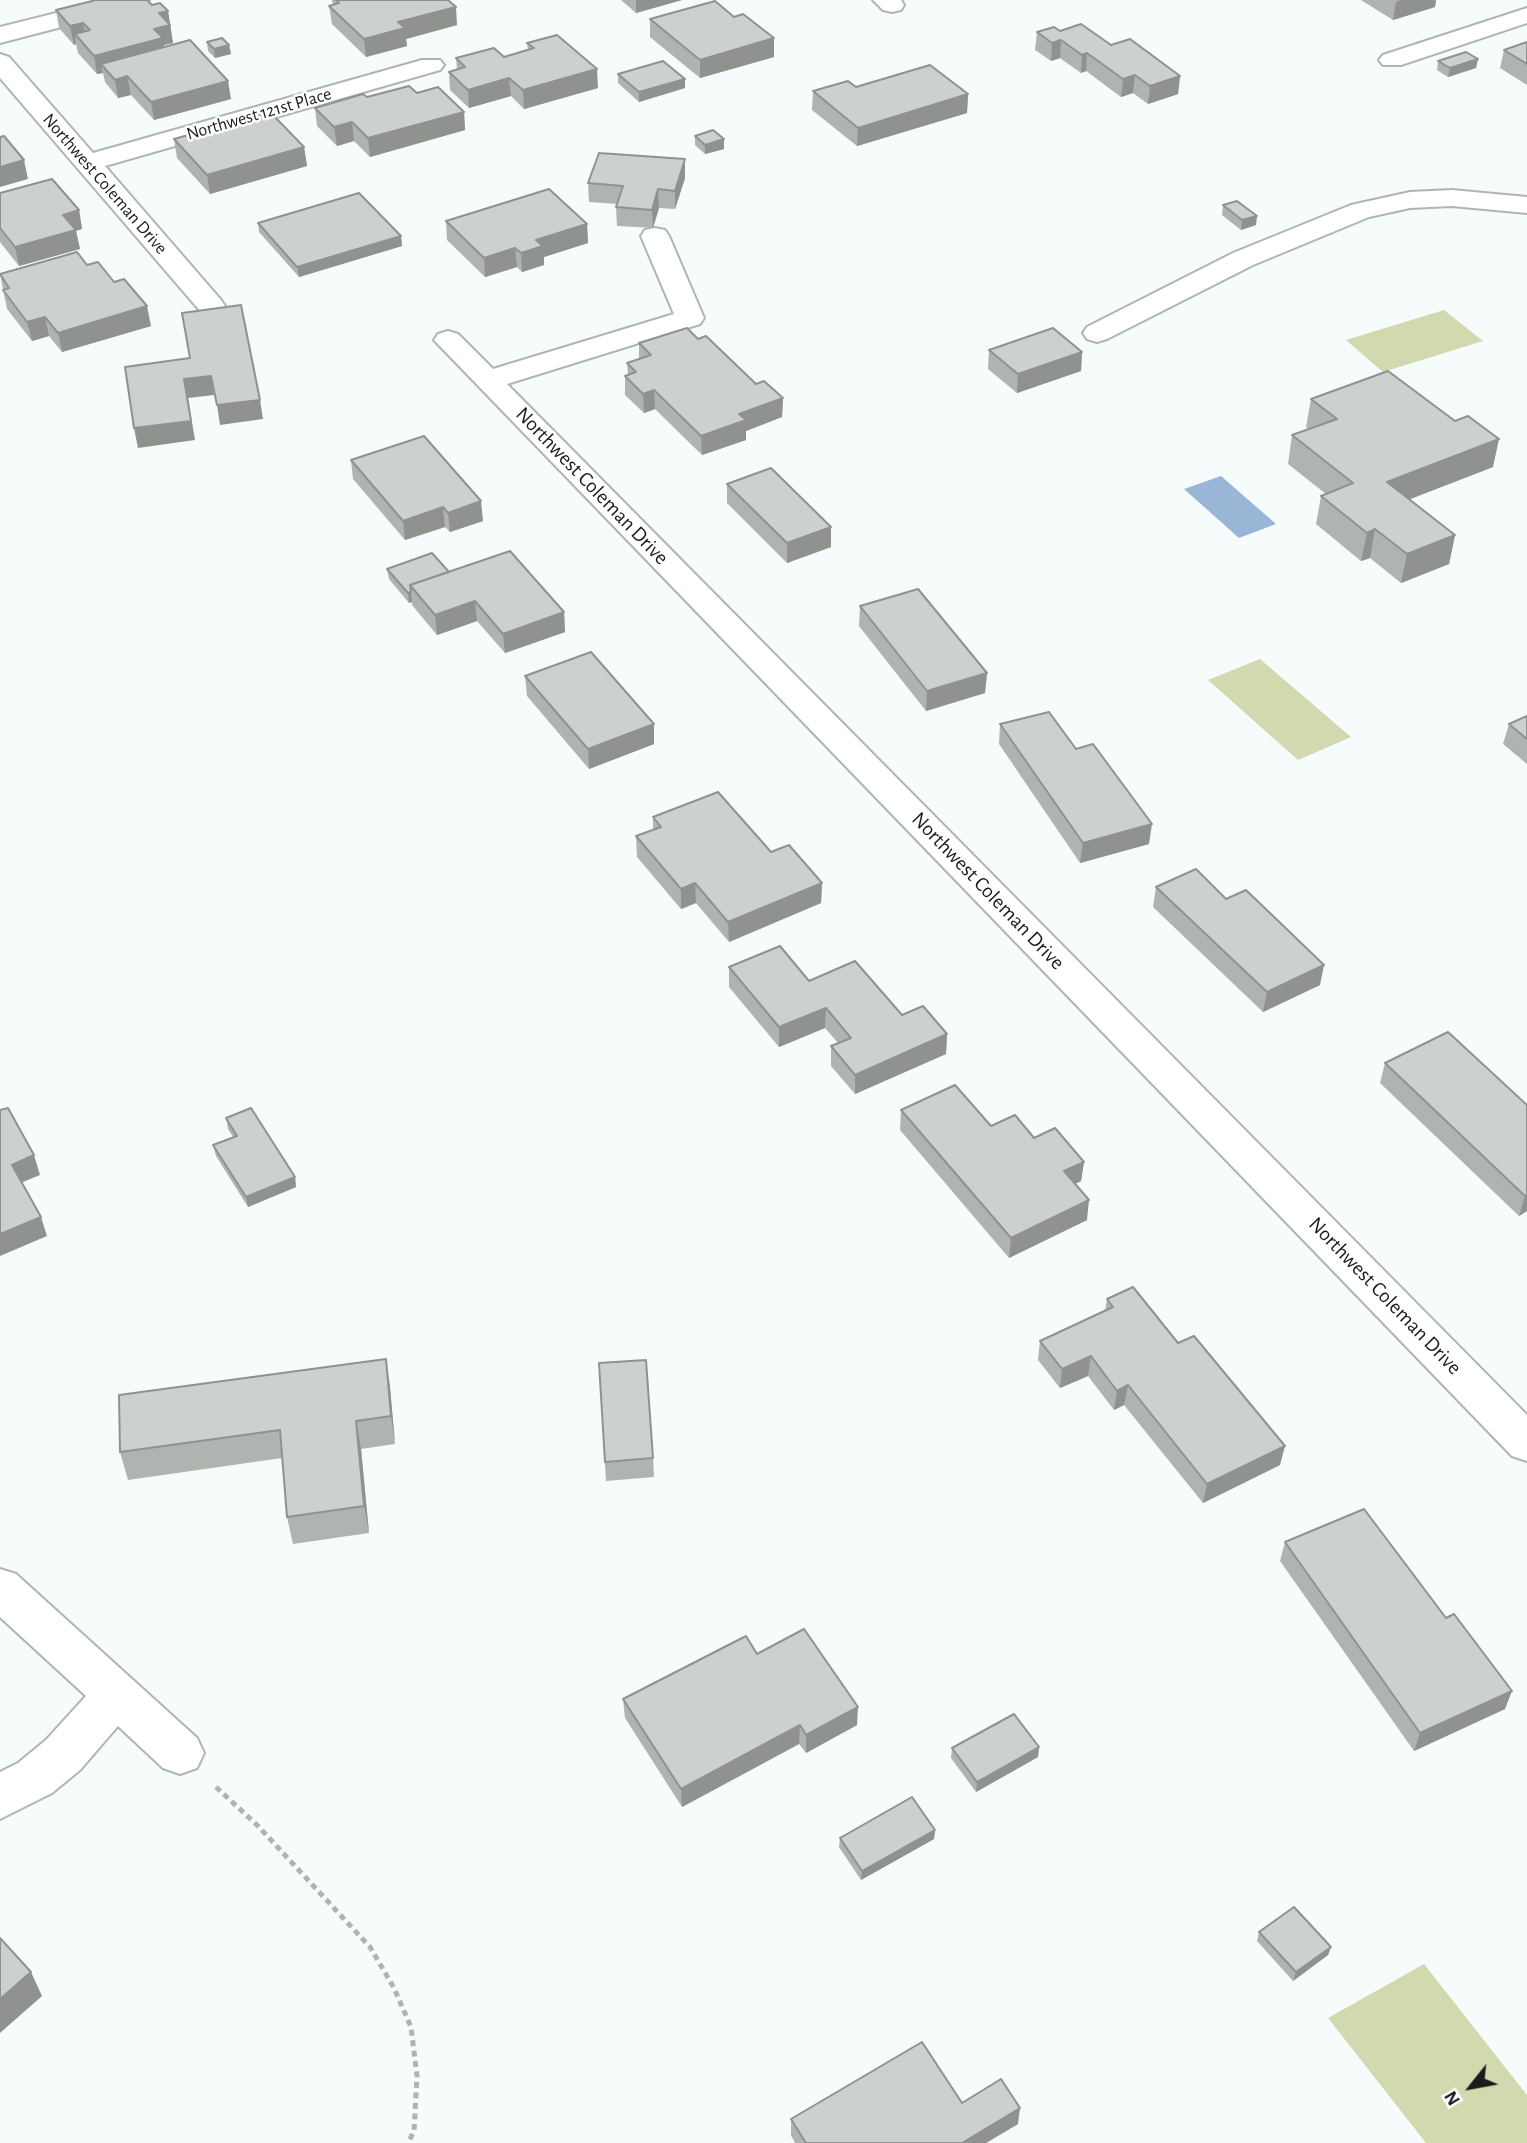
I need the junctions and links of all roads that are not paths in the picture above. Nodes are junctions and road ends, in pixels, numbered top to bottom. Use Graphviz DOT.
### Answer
graph roads {
  1 [pos="137,0"];
  2 [pos="1527,15"];
  3 [pos="0,35"];
  4 [pos="1392,60"];
  5 [pos="0,62"];
  6 [pos="431,65"];
  7 [pos="87,163"];
  8 [pos="1527,205"];
  9 [pos="655,236"];
  10 [pos="211,306"];
  11 [pos="1097,333"];
  12 [pos="448,340"];
  13 [pos="488,380"];
  14 [pos="1527,1443"];
  15 [pos="0,1588"];
  16 [pos="116,1695"];
  17 [pos="180,1753"];
  18 [pos="0,1797"];
  1 -- 3 [label="street"];
  2 -- 4 [label="street"];
  5 -- 7 [label="street, Northwest Coleman Drive"];
  6 -- 7 [label="street, Northwest 121st Place"];
  7 -- 10 [label="street, Northwest Coleman Drive"];
  8 -- 11 [label="street"];
  9 -- 13 [label="street"];
  12 -- 13 [label="street, Northwest Coleman Drive"];
  13 -- 14 [label="street, Northwest Coleman Drive"];
  15 -- 16 [label="street"];
  16 -- 17 [label="street"];
  16 -- 18 [label="street"];
}
